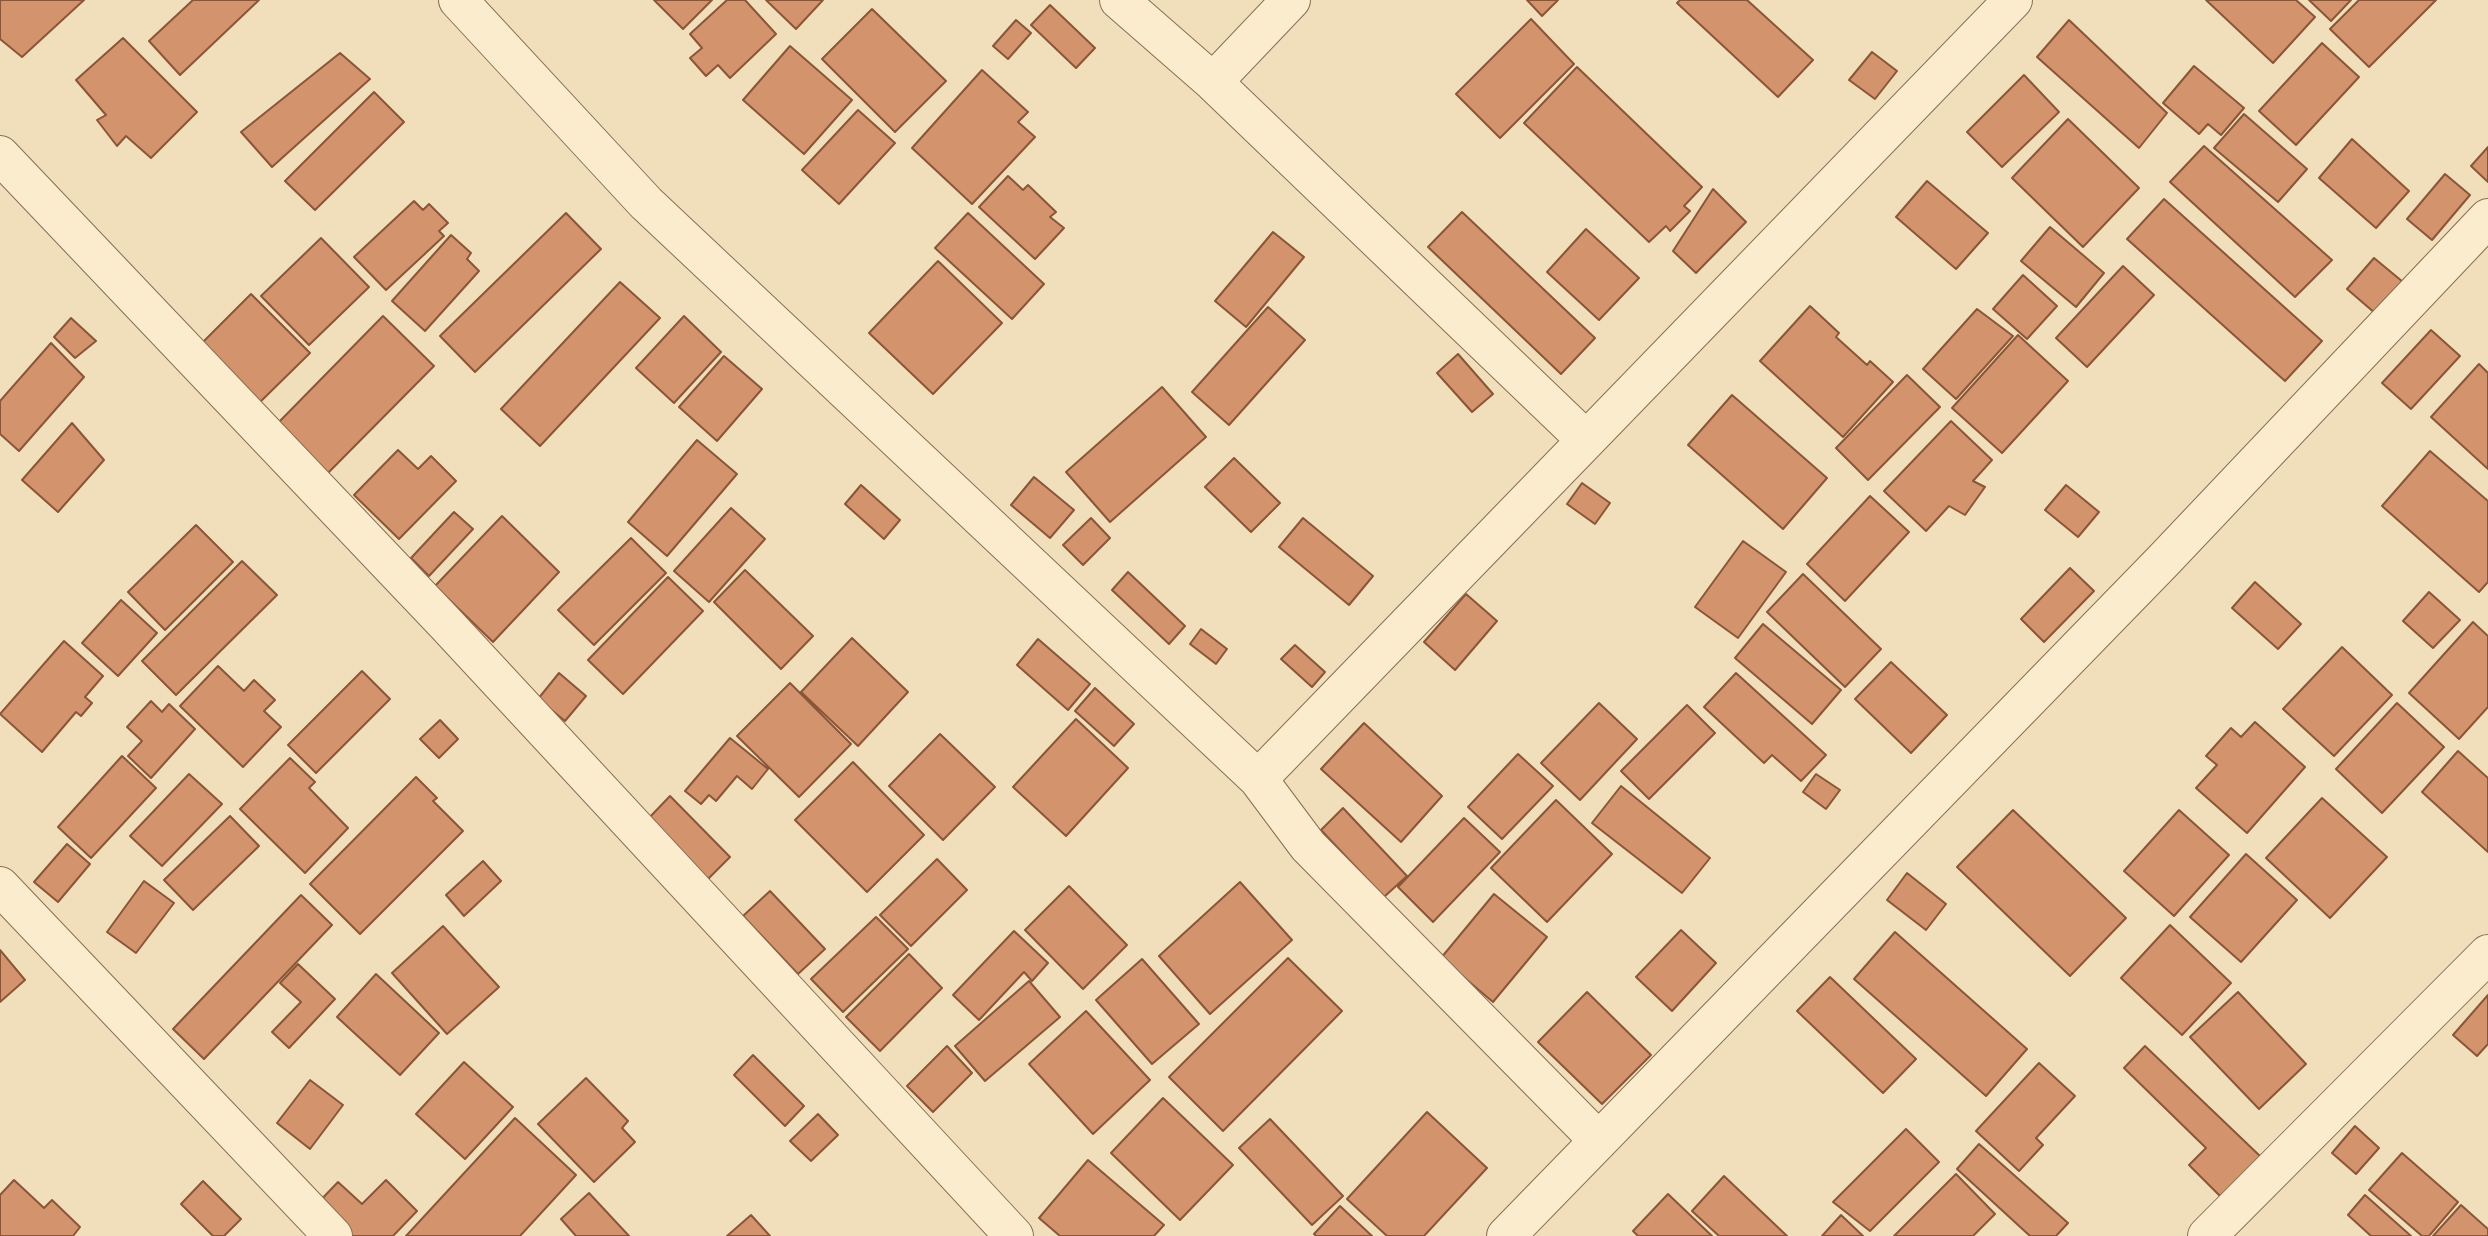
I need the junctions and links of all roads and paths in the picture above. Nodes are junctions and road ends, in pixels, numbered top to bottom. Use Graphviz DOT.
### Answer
graph roads {
  1 [pos="458,0"];
  2 [pos="1119,0"];
  3 [pos="1291,0"];
  4 [pos="2012,0"];
  5 [pos="1213,82"];
  6 [pos="0,155"];
  7 [pos="2488,218"];
  8 [pos="1586,440"];
  9 [pos="1258,779"];
  10 [pos="0,886"];
  11 [pos="2488,954"];
  12 [pos="1598,1140"];
  13 [pos="333,1236"];
  14 [pos="1014,1236"];
  15 [pos="1506,1236"];
  16 [pos="2207,1236"];
  1 -- 9 [label="street"];
  2 -- 5 [label="street"];
  3 -- 5 [label="street"];
  4 -- 8 [label="street"];
  5 -- 8 [label="street"];
  6 -- 14 [label="street"];
  7 -- 12 [label="street"];
  8 -- 9 [label="street"];
  9 -- 12 [label="street"];
  10 -- 13 [label="street"];
  11 -- 16 [label="street"];
  12 -- 15 [label="street"];
}
